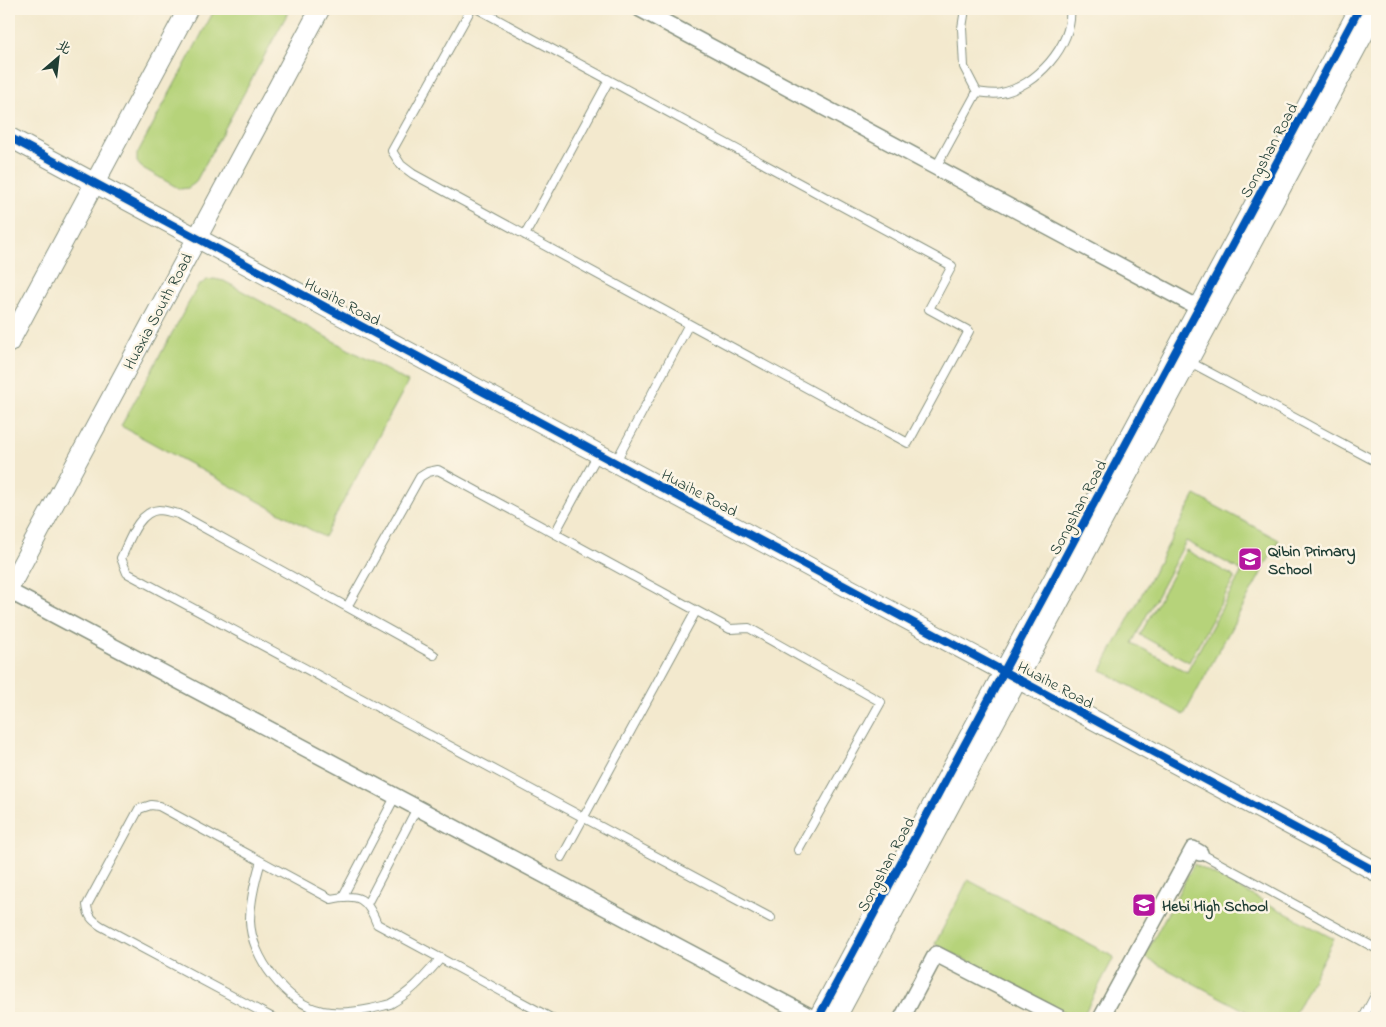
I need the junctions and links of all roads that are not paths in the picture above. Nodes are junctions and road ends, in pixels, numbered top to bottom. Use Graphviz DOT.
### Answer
graph roads {
  1 [pos="188,9"];
  2 [pos="320,9"];
  3 [pos="471,9"];
  4 [pos="478,9"];
  5 [pos="640,9"];
  6 [pos="965,9"];
  7 [pos="1070,9"];
  8 [pos="1359,9"];
  9 [pos="1377,9"];
  10 [pos="609,80"];
  11 [pos="977,92"];
  12 [pos="9,137"];
  13 [pos="936,167"];
  14 [pos="95,183"];
  15 [pos="524,235"];
  16 [pos="197,238"];
  17 [pos="1199,308"];
  18 [pos="689,324"];
  19 [pos="9,343"];
  20 [pos="1188,360"];
  21 [pos="598,454"];
  22 [pos="1377,462"];
  23 [pos="615,463"];
  24 [pos="555,534"];
  25 [pos="9,588"];
  26 [pos="9,592"];
  27 [pos="347,607"];
  28 [pos="696,611"];
  29 [pos="434,655"];
  30 [pos="1011,675"];
  31 [pos="395,796"];
  32 [pos="417,808"];
  33 [pos="584,817"];
  34 [pos="798,850"];
  35 [pos="1200,853"];
  36 [pos="562,857"];
  37 [pos="260,861"];
  38 [pos="1377,872"];
  39 [pos="343,896"];
  40 [pos="367,904"];
  41 [pos="771,918"];
  42 [pos="1377,949"];
  43 [pos="441,958"];
  44 [pos="1377,992"];
  45 [pos="548,1017"];
  46 [pos="273,1018"];
  47 [pos="813,1018"];
  48 [pos="818,1018"];
  49 [pos="836,1018"];
  50 [pos="902,1018"];
  51 [pos="1060,1018"];
  52 [pos="1101,1018"];
  53 [pos="1363,1018"];
  1 -- 14 [label="street"];
  2 -- 16 [label="street, Huaxia South Road"];
  3 -- 15 [label="lane"];
  4 -- 10 [label="lane"];
  5 -- 13 [label="street"];
  6 -- 11 [label="lane"];
  7 -- 11 [label="lane"];
  8 -- 17 [label="street, Songshan Road"];
  9 -- 20 [label="street, Songshan Road"];
  10 -- 15 [label="lane"];
  10 -- 18 [label="lane"];
  11 -- 13 [label="lane"];
  12 -- 14 [label="street, Huaihe Road"];
  13 -- 17 [label="street"];
  14 -- 16 [label="street, Huaihe Road"];
  14 -- 19 [label="street"];
  15 -- 18 [label="lane"];
  16 -- 21 [label="street, Huaihe Road"];
  16 -- 25 [label="street, Huaxia South Road"];
  17 -- 30 [label="street, Songshan Road"];
  18 -- 23 [label="lane"];
  20 -- 22 [label="lane"];
  20 -- 30 [label="street, Songshan Road"];
  21 -- 23 [label="street, Huaihe Road"];
  21 -- 24 [label="lane"];
  23 -- 30 [label="street, Huaihe Road"];
  24 -- 27 [label="lane"];
  24 -- 28 [label="lane"];
  26 -- 31 [label="street"];
  27 -- 29 [label="lane"];
  27 -- 33 [label="lane"];
  28 -- 33 [label="lane"];
  28 -- 34 [label="lane"];
  30 -- 38 [label="street, Huaihe Road"];
  30 -- 48 [label="street, Songshan Road"];
  30 -- 49 [label="street, Songshan Road"];
  31 -- 32 [label="street"];
  31 -- 39 [label="lane"];
  32 -- 40 [label="lane"];
  32 -- 47 [label="street"];
  33 -- 36 [label="lane"];
  33 -- 41 [label="lane"];
  35 -- 42 [label="lane"];
  35 -- 52 [label="street"];
  37 -- 39 [label="lane"];
  37 -- 43 [label="lane"];
  37 -- 46 [label="lane"];
  39 -- 40 [label="lane"];
  40 -- 43 [label="lane"];
  43 -- 45 [label="lane"];
  44 -- 53 [label="lane"];
  50 -- 51 [label="street"];
}
